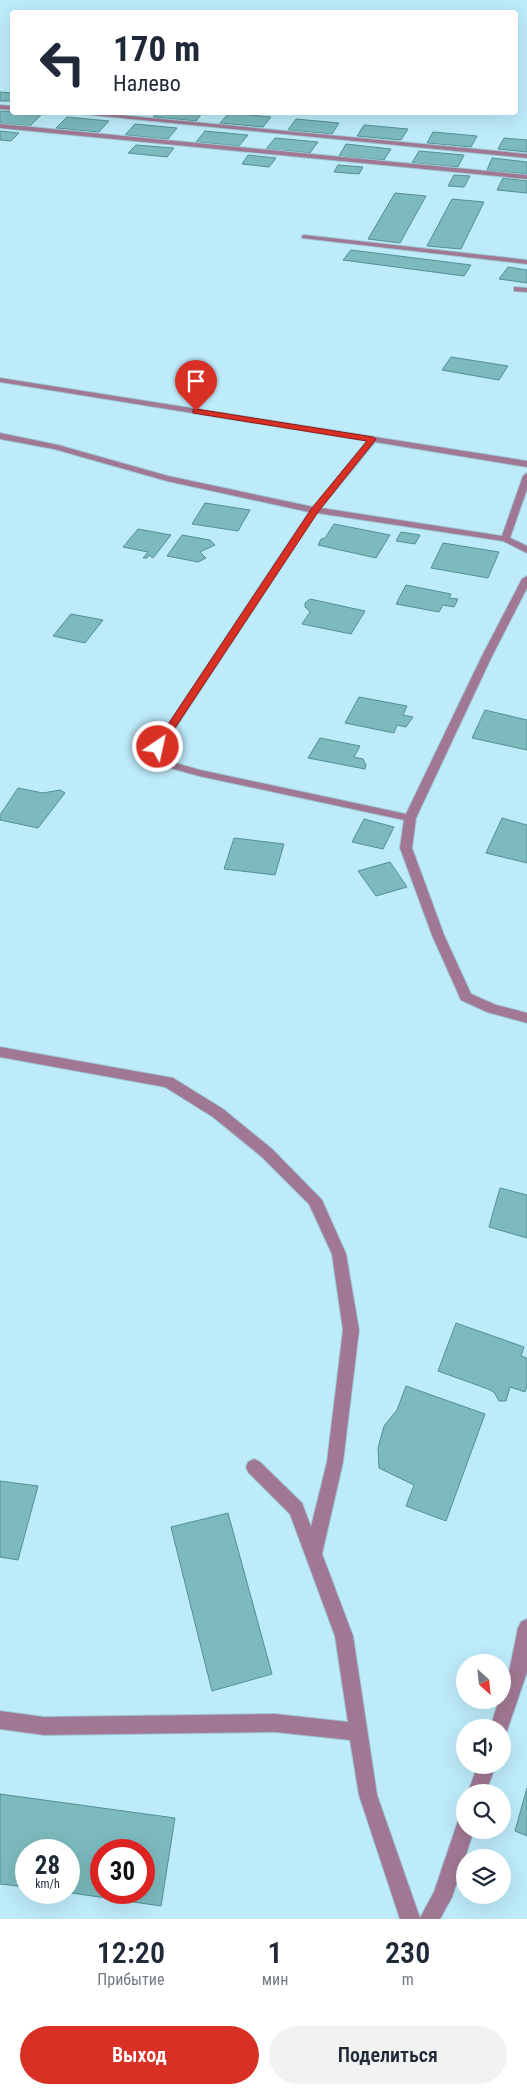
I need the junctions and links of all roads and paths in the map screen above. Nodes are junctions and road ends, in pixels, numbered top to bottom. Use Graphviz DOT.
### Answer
graph roads {
  1 [pos="96,115"];
  2 [pos="0,126"];
  3 [pos="527,156"];
  4 [pos="527,177"];
  5 [pos="304,237"];
  6 [pos="527,262"];
  7 [pos="517,289"];
  8 [pos="527,290"];
  9 [pos="0,380"];
  10 [pos="0,436"];
  11 [pos="373,439"];
  12 [pos="527,464"];
  13 [pos="527,476"];
  14 [pos="315,510"];
  15 [pos="505,540"];
  16 [pos="527,550"];
  17 [pos="527,579"];
  18 [pos="410,818"];
  19 [pos="527,1018"];
  20 [pos="0,1052"];
  21 [pos="254,1467"];
  22 [pos="313,1554"];
  23 [pos="527,1628"];
  24 [pos="502,1719"];
  25 [pos="0,1720"];
  26 [pos="358,1732"];
  27 [pos="461,1839"];
  28 [pos="410,1919"];
  29 [pos="429,1919"];
  1 -- 3 [label="street"];
  2 -- 4 [label="street"];
  5 -- 6 [label="street"];
  7 -- 8 [label="street"];
  9 -- 11 [label="street"];
  10 -- 14 [label="street"];
  11 -- 12 [label="street"];
  11 -- 14 [label="street"];
  13 -- 15 [label="street"];
  14 -- 15 [label="street"];
  14 -- 18 [label="street"];
  15 -- 16 [label="street"];
  17 -- 18 [label="street"];
  18 -- 19 [label="street"];
  20 -- 22 [label="street"];
  21 -- 22 [label="street"];
  22 -- 26 [label="street"];
  23 -- 24 [label="street"];
  25 -- 26 [label="street"];
  26 -- 28 [label="street"];
  27 -- 29 [label="street"];
}
